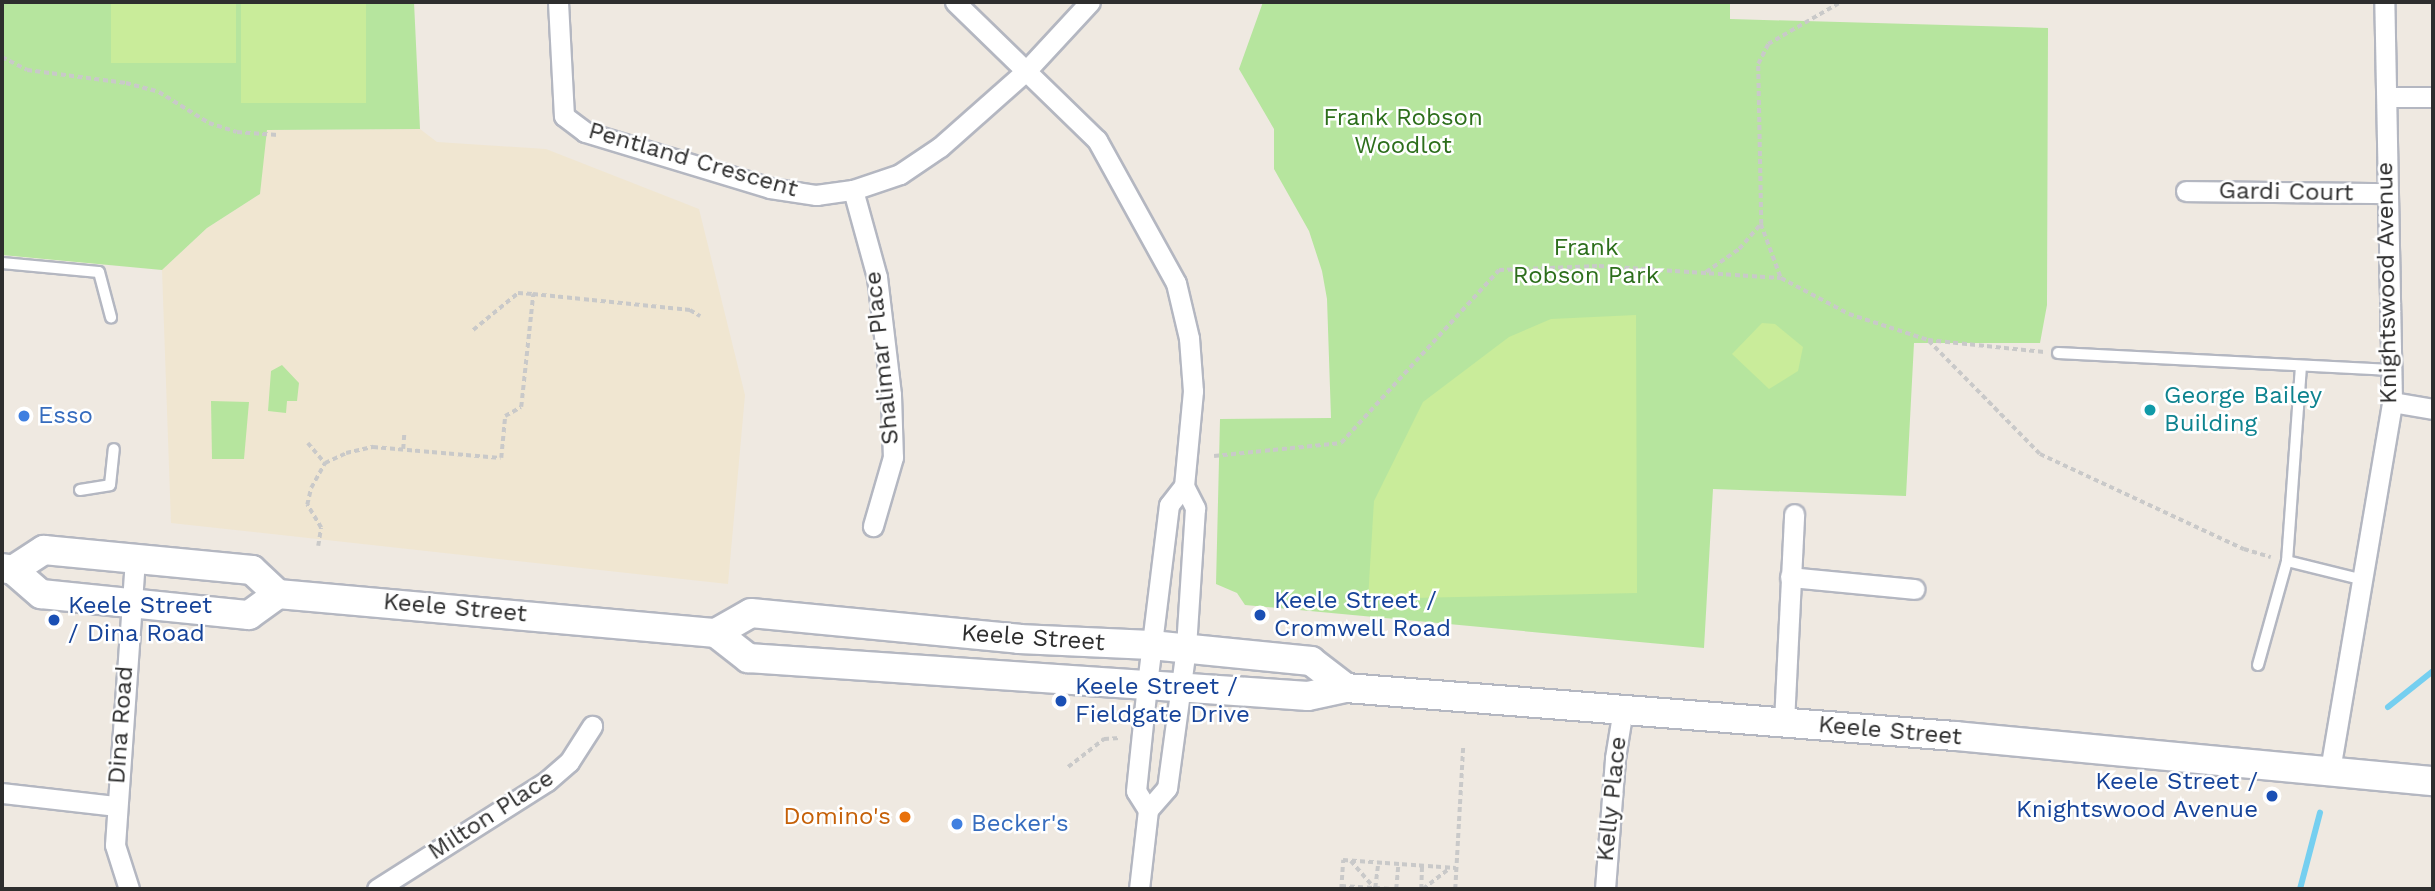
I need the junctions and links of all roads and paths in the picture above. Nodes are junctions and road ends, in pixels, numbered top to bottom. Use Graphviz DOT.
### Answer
graph roads {
  1 [pos="558,2"];
  2 [pos="955,2"];
  3 [pos="1090,2"];
  4 [pos="1841,2"];
  5 [pos="2384,2"];
  6 [pos="2,57"];
  7 [pos="1026,71"];
  8 [pos="2388,97"];
  9 [pos="2433,97"];
  10 [pos="278,135"];
  11 [pos="853,190"];
  12 [pos="2186,191"];
  13 [pos="2386,193"];
  14 [pos="1761,224"];
  15 [pos="2,263"];
  16 [pos="1705,273"];
  17 [pos="1781,278"];
  18 [pos="533,294"];
  19 [pos="700,316"];
  20 [pos="111,317"];
  21 [pos="473,330"];
  22 [pos="1927,340"];
  23 [pos="2058,353"];
  24 [pos="2301,366"];
  25 [pos="2392,370"];
  26 [pos="2392,402"];
  27 [pos="2433,409"];
  28 [pos="404,434"];
  29 [pos="308,443"];
  30 [pos="114,449"];
  31 [pos="403,449"];
  32 [pos="1214,456"];
  33 [pos="325,463"];
  34 [pos="1184,486"];
  35 [pos="80,490"];
  36 [pos="1794,514"];
  37 [pos="873,526"];
  38 [pos="318,546"];
  39 [pos="135,559"];
  40 [pos="2287,561"];
  41 [pos="7,569"];
  42 [pos="1790,577"];
  43 [pos="2360,579"];
  44 [pos="1914,589"];
  45 [pos="278,594"];
  46 [pos="130,603"];
  47 [pos="716,633"];
  48 [pos="1151,645"];
  49 [pos="1186,648"];
  50 [pos="2258,665"];
  51 [pos="1147,684"];
  52 [pos="1181,687"];
  53 [pos="1346,688"];
  54 [pos="1623,709"];
  55 [pos="1784,722"];
  56 [pos="592,726"];
  57 [pos="1120,738"];
  58 [pos="1463,747"];
  59 [pos="1068,767"];
  60 [pos="2330,770"];
  61 [pos="2433,781"];
  62 [pos="2,793"];
  63 [pos="116,806"];
  64 [pos="1148,810"];
  65 [pos="1350,860"];
  66 [pos="1378,862"];
  67 [pos="1398,864"];
  68 [pos="1422,866"];
  69 [pos="1453,868"];
  70 [pos="1341,887"];
  71 [pos="129,889"];
  72 [pos="377,889"];
  73 [pos="1139,889"];
  74 [pos="1375,889"];
  75 [pos="1394,889"];
  76 [pos="1422,889"];
  77 [pos="1455,889"];
  78 [pos="1605,889"];
  1 -- 11 [label="street, Pentland Crescent"];
  2 -- 7 [label="street"];
  3 -- 7 [label="street, Pentland Crescent"];
  4 -- 14 [label="path"];
  5 -- 8 [label="street, Knightswood Avenue"];
  6 -- 10 [label="path"];
  7 -- 11 [label="street, Pentland Crescent"];
  7 -- 34 [label="street"];
  8 -- 9 [label="street"];
  8 -- 13 [label="street, Knightswood Avenue"];
  11 -- 37 [label="street, Shalimar Place"];
  12 -- 13 [label="street, Gardi Court"];
  13 -- 25 [label="street, Knightswood Avenue"];
  14 -- 16 [label="path"];
  14 -- 17 [label="path"];
  15 -- 20 [label="lane"];
  16 -- 17 [label="path"];
  16 -- 32 [label="path"];
  17 -- 22 [label="path"];
  18 -- 19 [label="path"];
  18 -- 21 [label="path"];
  18 -- 31 [label="path"];
  22 -- 23 [label="path"];
  22 -- 40 [label="path"];
  23 -- 24 [label="lane"];
  24 -- 25 [label="lane"];
  24 -- 40 [label="lane"];
  25 -- 26 [label="street, Knightswood Avenue"];
  26 -- 27 [label="street"];
  26 -- 43 [label="street, Knightswood Avenue"];
  28 -- 31 [label="path"];
  29 -- 33 [label="path"];
  30 -- 35 [label="lane"];
  31 -- 33 [label="path"];
  33 -- 38 [label="path"];
  34 -- 48 [label="street"];
  34 -- 49 [label="street"];
  36 -- 42 [label="street"];
  39 -- 41 [label="main road"];
  39 -- 45 [label="main road"];
  39 -- 46 [label="street, Dina Road"];
  40 -- 43 [label="lane"];
  40 -- 50 [label="lane"];
  41 -- 46 [label="main road"];
  42 -- 44 [label="street"];
  42 -- 55 [label="street"];
  43 -- 60 [label="street, Knightswood Avenue"];
  45 -- 46 [label="main road"];
  45 -- 47 [label="main road, Keele Street"];
  46 -- 63 [label="street, Dina Road"];
  47 -- 48 [label="main road, Keele Street"];
  47 -- 51 [label="main road, Keele Street"];
  48 -- 49 [label="main road, Keele Street"];
  48 -- 51 [label="street"];
  49 -- 52 [label="street"];
  49 -- 53 [label="main road, Keele Street"];
  51 -- 52 [label="main road, Keele Street"];
  51 -- 64 [label="street"];
  52 -- 53 [label="main road, Keele Street"];
  52 -- 64 [label="street"];
  53 -- 54 [label="main road, Keele Street"];
  54 -- 55 [label="main road, Keele Street"];
  54 -- 78 [label="street, Kelly Place"];
  55 -- 60 [label="main road, Keele Street"];
  56 -- 72 [label="street, Milton Place"];
  57 -- 59 [label="path"];
  58 -- 69 [label="path"];
  60 -- 61 [label="main road, Keele Street"];
  62 -- 63 [label="street"];
  63 -- 71 [label="street, Dina Road"];
  64 -- 73 [label="street"];
  65 -- 66 [label="path"];
  65 -- 70 [label="path"];
  65 -- 74 [label="path"];
  66 -- 67 [label="path"];
  66 -- 74 [label="path"];
  67 -- 68 [label="path"];
  67 -- 75 [label="path"];
  68 -- 69 [label="path"];
  68 -- 76 [label="path"];
  69 -- 76 [label="path"];
  69 -- 77 [label="path"];
  70 -- 74 [label="path"];
  74 -- 75 [label="path"];
}
